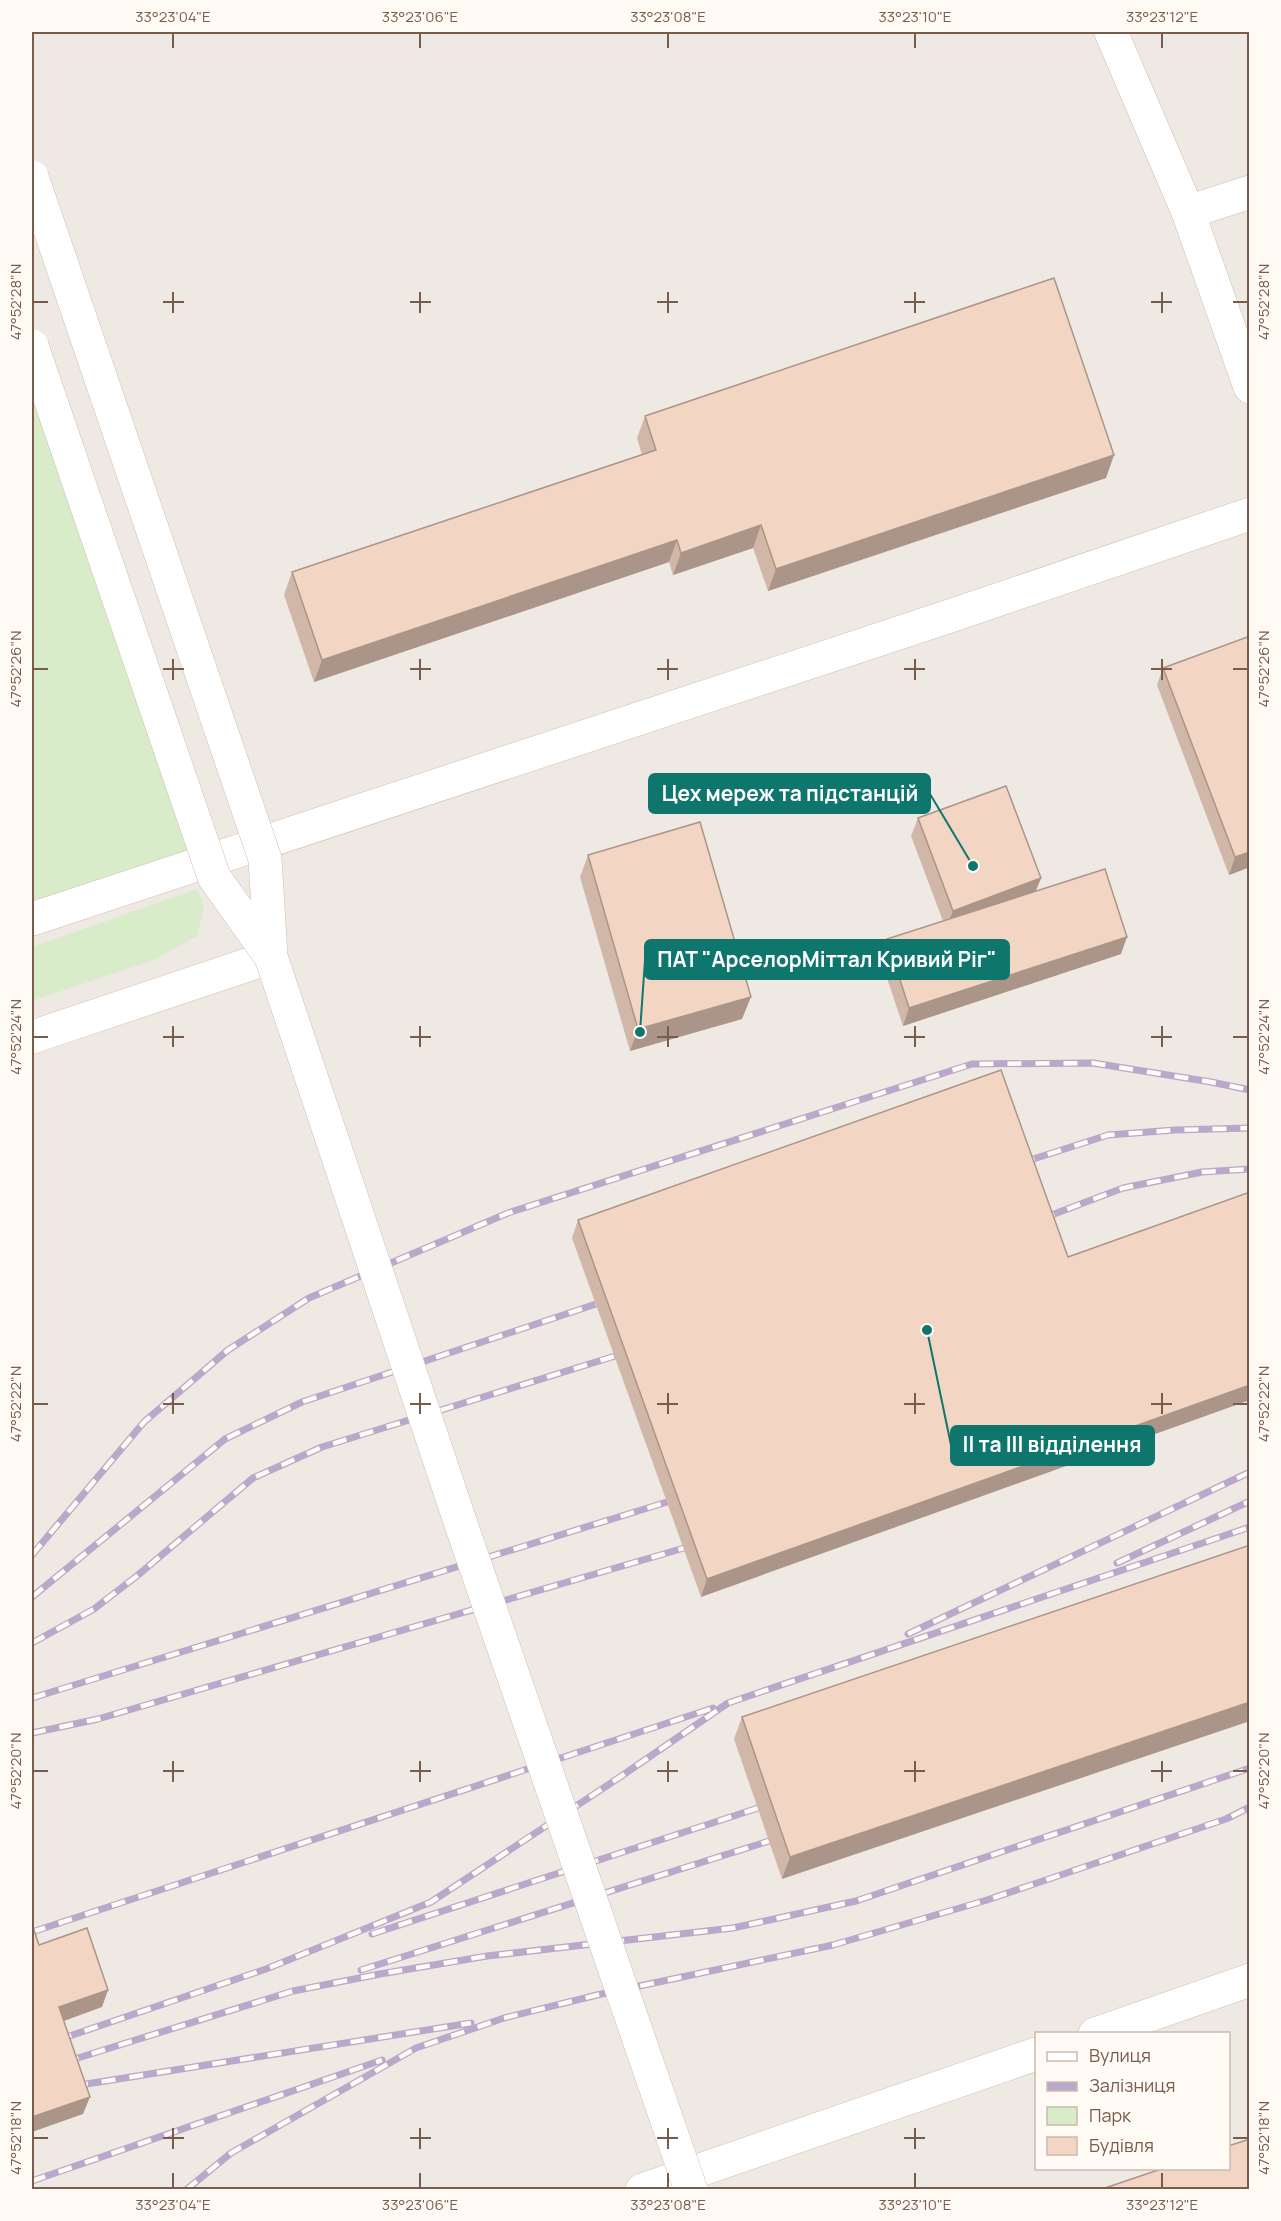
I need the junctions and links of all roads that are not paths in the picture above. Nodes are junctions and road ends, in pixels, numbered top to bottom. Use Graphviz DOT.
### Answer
graph roads {
  1 [pos="1111,32"];
  2 [pos="32,177"];
  3 [pos="1250,192"];
  4 [pos="1188,212"];
  5 [pos="32,346"];
  6 [pos="1250,387"];
  7 [pos="1250,514"];
  8 [pos="32,919"];
  9 [pos="271,957"];
  10 [pos="32,1037"];
  11 [pos="1250,1980"];
  12 [pos="1101,2032"];
  13 [pos="1035,2054"];
  14 [pos="642,2190"];
  15 [pos="691,2190"];
  1 -- 4 [label="lane"];
  2 -- 9 [label="lane, bridge"];
  3 -- 4 [label="lane"];
  4 -- 6 [label="lane"];
  5 -- 9 [label="lane, bridge"];
  7 -- 8 [label="lane"];
  9 -- 10 [label="lane"];
  9 -- 15 [label="lane, bridge"];
  11 -- 12 [label="lane"];
  13 -- 14 [label="lane"];
}
